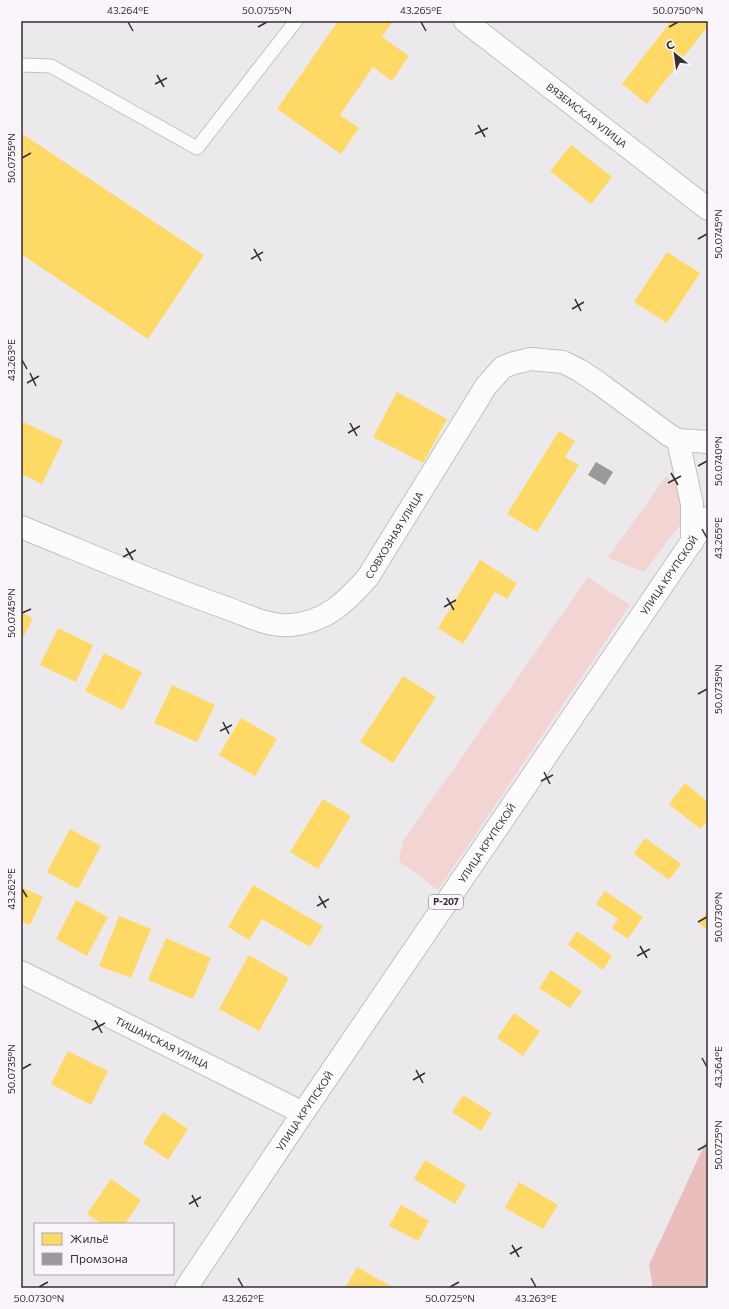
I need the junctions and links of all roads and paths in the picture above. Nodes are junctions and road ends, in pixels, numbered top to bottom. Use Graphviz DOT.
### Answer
graph roads {
  1 [pos="296,21"];
  2 [pos="465,21"];
  3 [pos="21,65"];
  4 [pos="708,209"];
  5 [pos="678,440"];
  6 [pos="708,442"];
  7 [pos="708,518"];
  8 [pos="21,526"];
  9 [pos="692,542"];
  10 [pos="21,972"];
  11 [pos="303,1112"];
  12 [pos="186,1288"];
  1 -- 3 [label="lane"];
  2 -- 4 [label="street, ВЯЗЕМСКАЯ УЛИЦА"];
  5 -- 6 [label="street, СОВХОЗНАЯ УЛИЦА"];
  5 -- 8 [label="street, СОВХОЗНАЯ УЛИЦА"];
  5 -- 9 [label="street"];
  7 -- 9 [label="street, УЛИЦА КРУПСКОЙ / Р-207"];
  9 -- 11 [label="street, УЛИЦА КРУПСКОЙ / Р-207"];
  10 -- 11 [label="street, ТИШАНСКАЯ УЛИЦА"];
  11 -- 12 [label="street, УЛИЦА КРУПСКОЙ / Р-207"];
}
